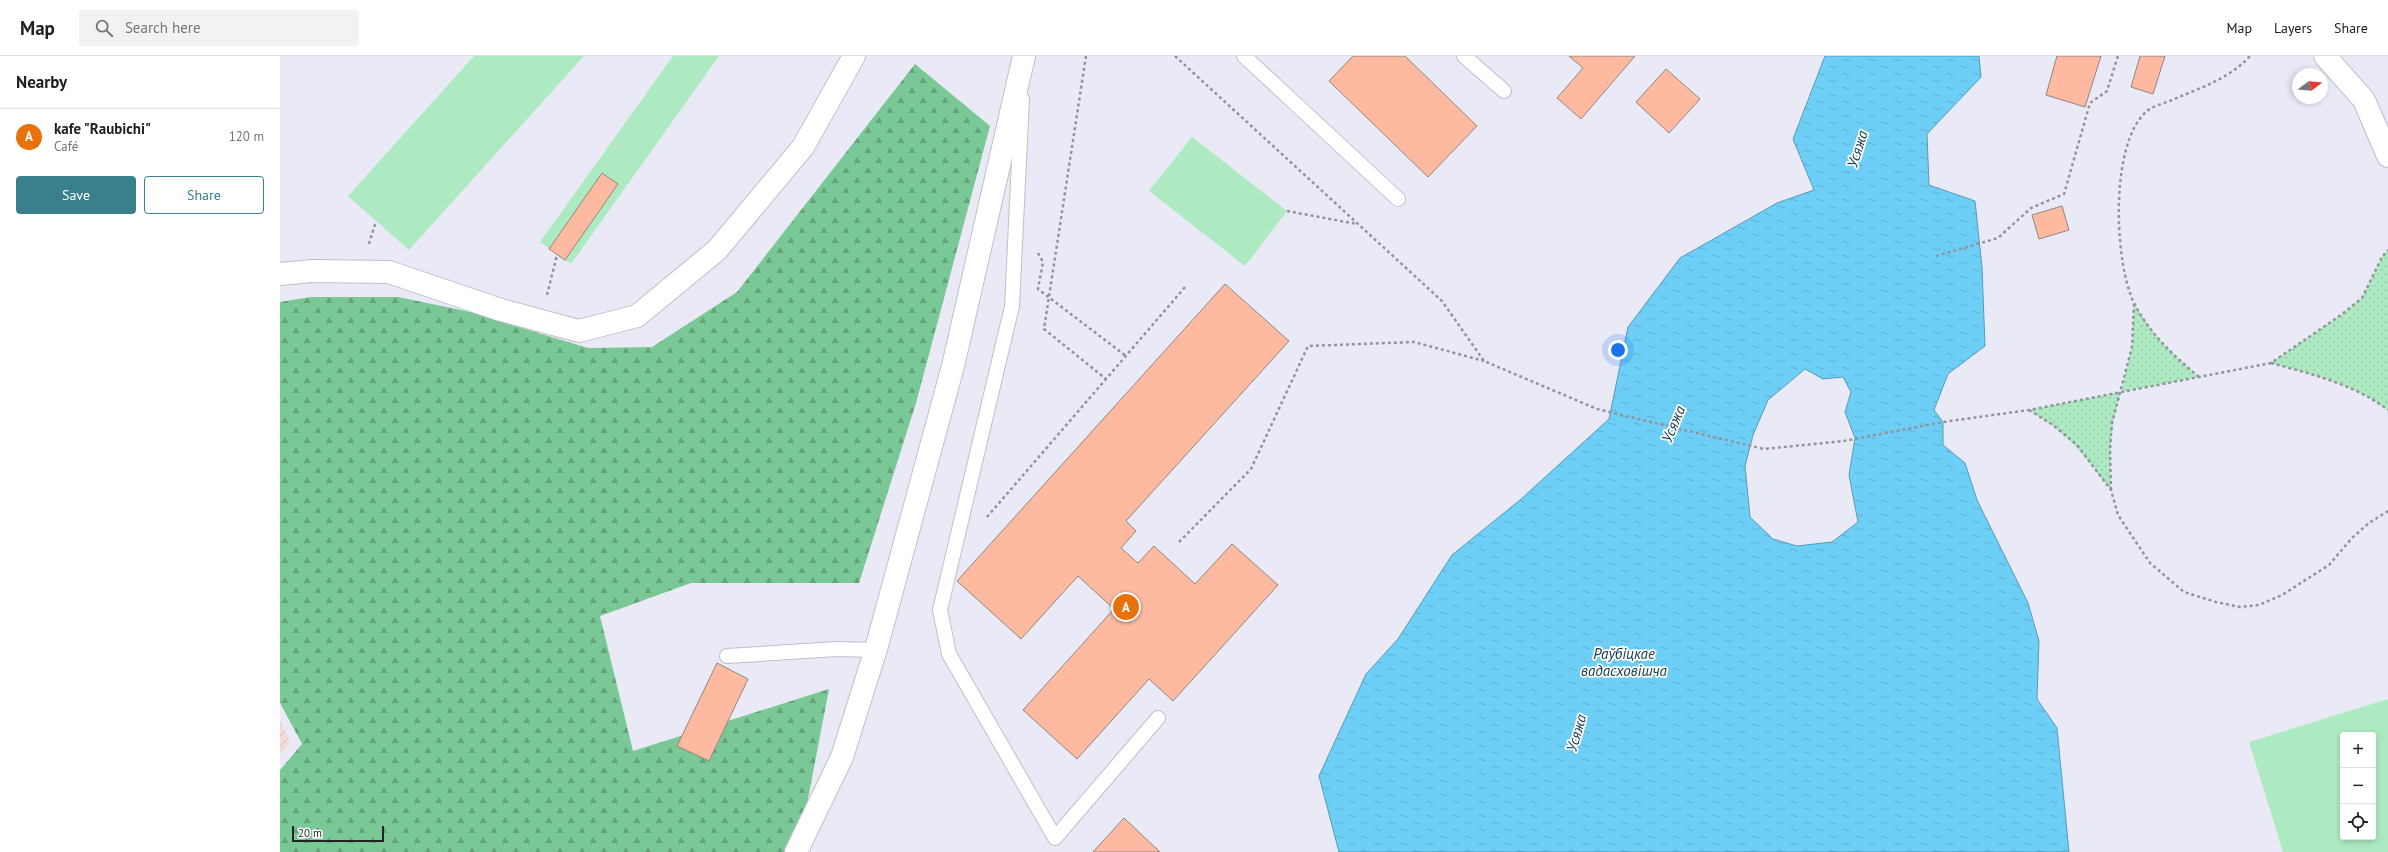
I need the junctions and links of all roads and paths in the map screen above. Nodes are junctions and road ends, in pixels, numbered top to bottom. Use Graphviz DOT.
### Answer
graph roads {
  1 [pos="854,56"];
  2 [pos="1024,56"];
  3 [pos="1086,56"];
  4 [pos="1175,56"];
  5 [pos="1244,56"];
  6 [pos="1464,56"];
  7 [pos="2118,56"];
  8 [pos="2250,56"];
  9 [pos="2325,56"];
  10 [pos="1504,92"];
  11 [pos="2388,156"];
  12 [pos="1398,199"];
  13 [pos="1287,211"];
  14 [pos="1358,224"];
  15 [pos="2388,250"];
  16 [pos="557,255"];
  17 [pos="1936,256"];
  18 [pos="280,274"];
  19 [pos="1186,286"];
  20 [pos="1049,298"];
  21 [pos="2134,303"];
  22 [pos="541,320"];
  23 [pos="1126,356"];
  24 [pos="1484,361"];
  25 [pos="2271,363"];
  26 [pos="2199,377"];
  27 [pos="1106,379"];
  28 [pos="2121,392"];
  29 [pos="2029,410"];
  30 [pos="2388,410"];
  31 [pos="2111,490"];
  32 [pos="2388,511"];
  33 [pos="986,518"];
  34 [pos="1179,542"];
  35 [pos="876,650"];
  36 [pos="727,656"];
  37 [pos="1158,718"];
  38 [pos="796,852"];
  1 -- 22 [label="street"];
  2 -- 35 [label="street"];
  2 -- 37 [label="lane"];
  3 -- 20 [label="path"];
  4 -- 14 [label="path"];
  5 -- 12 [label="lane"];
  6 -- 10 [label="lane"];
  7 -- 17 [label="path"];
  8 -- 21 [label="path"];
  9 -- 11 [label="street"];
  13 -- 14 [label="path"];
  14 -- 24 [label="path"];
  15 -- 25 [label="path"];
  16 -- 22 [label="path"];
  18 -- 22 [label="street"];
  19 -- 23 [label="path"];
  20 -- 23 [label="path"];
  20 -- 27 [label="path"];
  21 -- 26 [label="path"];
  21 -- 28 [label="path"];
  23 -- 27 [label="path"];
  24 -- 29 [label="path"];
  24 -- 34 [label="path"];
  25 -- 26 [label="path"];
  25 -- 30 [label="path"];
  26 -- 28 [label="path"];
  27 -- 33 [label="path"];
  28 -- 29 [label="path"];
  28 -- 31 [label="path"];
  29 -- 31 [label="path"];
  31 -- 32 [label="path"];
  35 -- 36 [label="lane"];
  35 -- 38 [label="street"];
}
